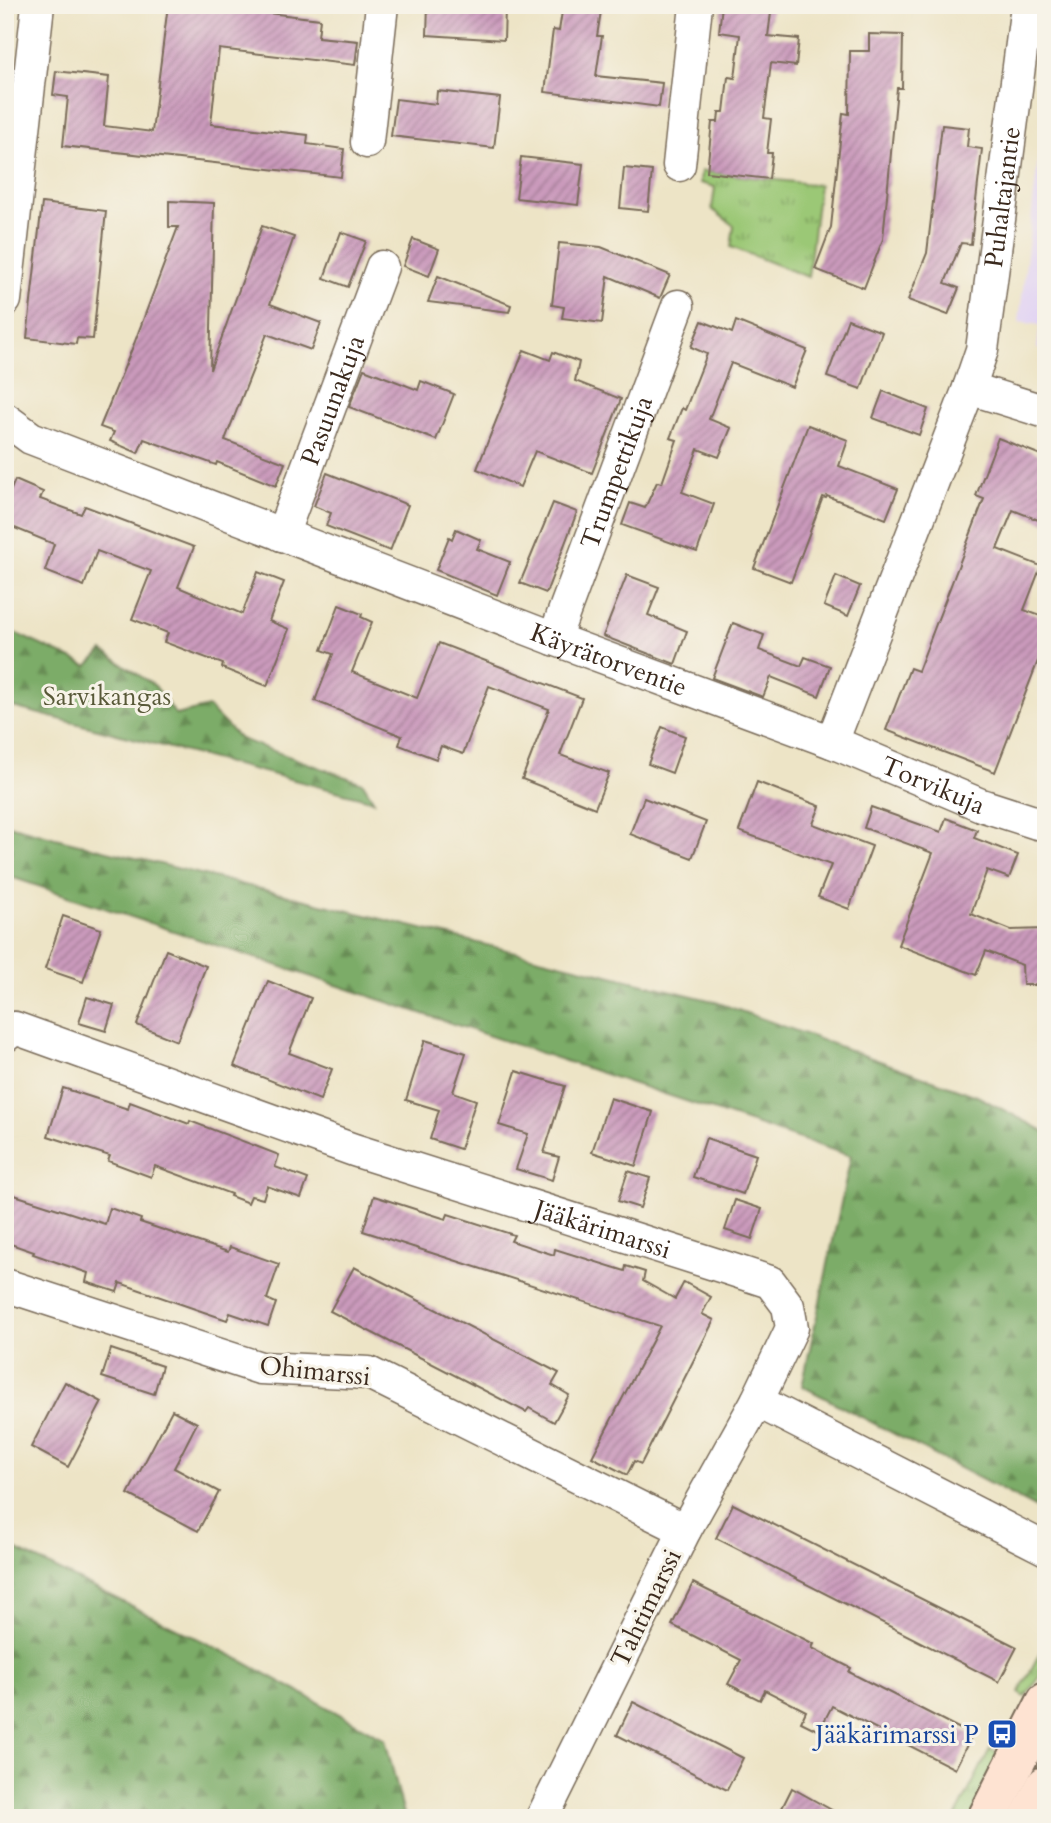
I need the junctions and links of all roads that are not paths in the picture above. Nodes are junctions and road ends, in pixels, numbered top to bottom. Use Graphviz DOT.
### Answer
graph roads {
  1 [pos="37,5"];
  2 [pos="382,5"];
  3 [pos="696,5"];
  4 [pos="1027,5"];
  5 [pos="367,142"];
  6 [pos="679,165"];
  7 [pos="382,267"];
  8 [pos="5,300"];
  9 [pos="678,306"];
  10 [pos="969,388"];
  11 [pos="1046,412"];
  12 [pos="5,419"];
  13 [pos="282,535"];
  14 [pos="554,639"];
  15 [pos="832,743"];
  16 [pos="1037,823"];
  17 [pos="5,1035"];
  18 [pos="5,1285"];
  19 [pos="757,1401"];
  20 [pos="685,1530"];
  21 [pos="1046,1549"];
  22 [pos="1046,1702"];
  23 [pos="1046,1785"];
  24 [pos="542,1818"];
  25 [pos="987,1818"];
  26 [pos="1029,1818"];
  1 -- 8 [label="street"];
  2 -- 5 [label="street"];
  3 -- 6 [label="street"];
  4 -- 10 [label="street, Puhaltajantie"];
  7 -- 13 [label="street, Pasuunakuja"];
  9 -- 14 [label="street, Trumpettikuja"];
  10 -- 11 [label="street"];
  10 -- 15 [label="street"];
  12 -- 13 [label="street, Käyrätorventie"];
  13 -- 14 [label="street, Käyrätorventie"];
  14 -- 15 [label="street, Käyrätorventie"];
  15 -- 16 [label="street, Torvikuja"];
  17 -- 19 [label="street, Jääkärimarssi"];
  18 -- 20 [label="street, Ohimarssi"];
  19 -- 20 [label="street, Tahtimarssi"];
  19 -- 21 [label="street"];
  20 -- 24 [label="street, Tahtimarssi"];
  22 -- 25 [label="street"];
  23 -- 26 [label="street"];
}
